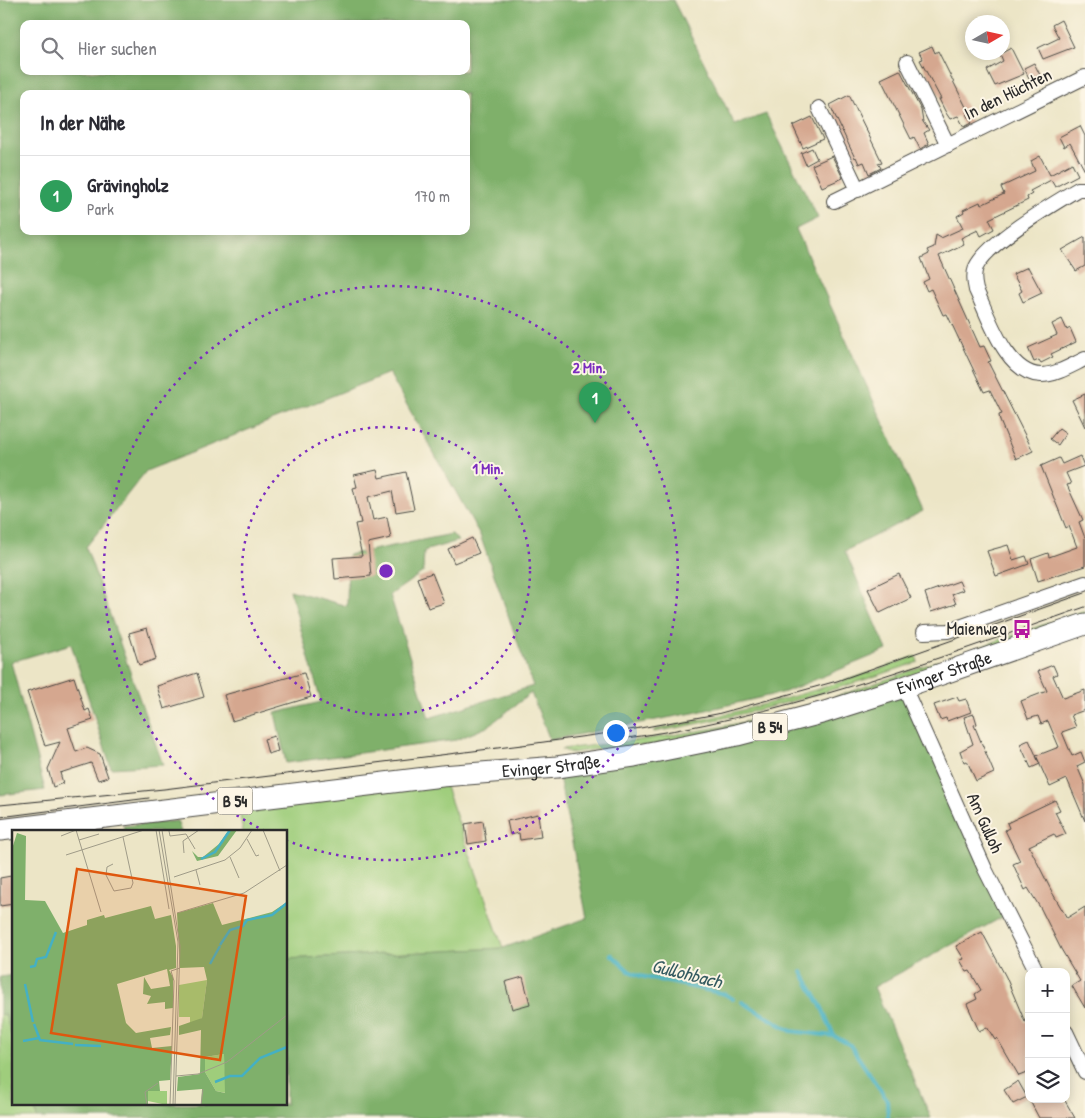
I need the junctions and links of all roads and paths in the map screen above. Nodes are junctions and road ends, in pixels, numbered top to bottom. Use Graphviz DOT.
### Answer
graph roads {
  1 [pos="907,62"];
  2 [pos="1085,77"];
  3 [pos="819,108"];
  4 [pos="948,145"];
  5 [pos="1085,189"];
  6 [pos="858,190"];
  7 [pos="834,201"];
  8 [pos="1085,359"];
  9 [pos="1085,583"];
  10 [pos="1085,624"];
  11 [pos="924,632"];
  12 [pos="904,687"];
  13 [pos="0,830"];
  14 [pos="1035,968"];
  15 [pos="1070,1040"];
  16 [pos="1085,1072"];
  1 -- 4 [label="street"];
  2 -- 4 [label="street, In den Hüchten"];
  3 -- 6 [label="street"];
  4 -- 6 [label="street, In den Hüchten"];
  5 -- 8 [label="street"];
  6 -- 7 [label="street, In den Hüchten"];
  9 -- 11 [label="street"];
  10 -- 12 [label="main road, Evinger Straße / B 54"];
  12 -- 13 [label="main road, Evinger Straße / B 54"];
  12 -- 14 [label="street, Am Gulloh"];
  15 -- 16 [label="street"];
}
